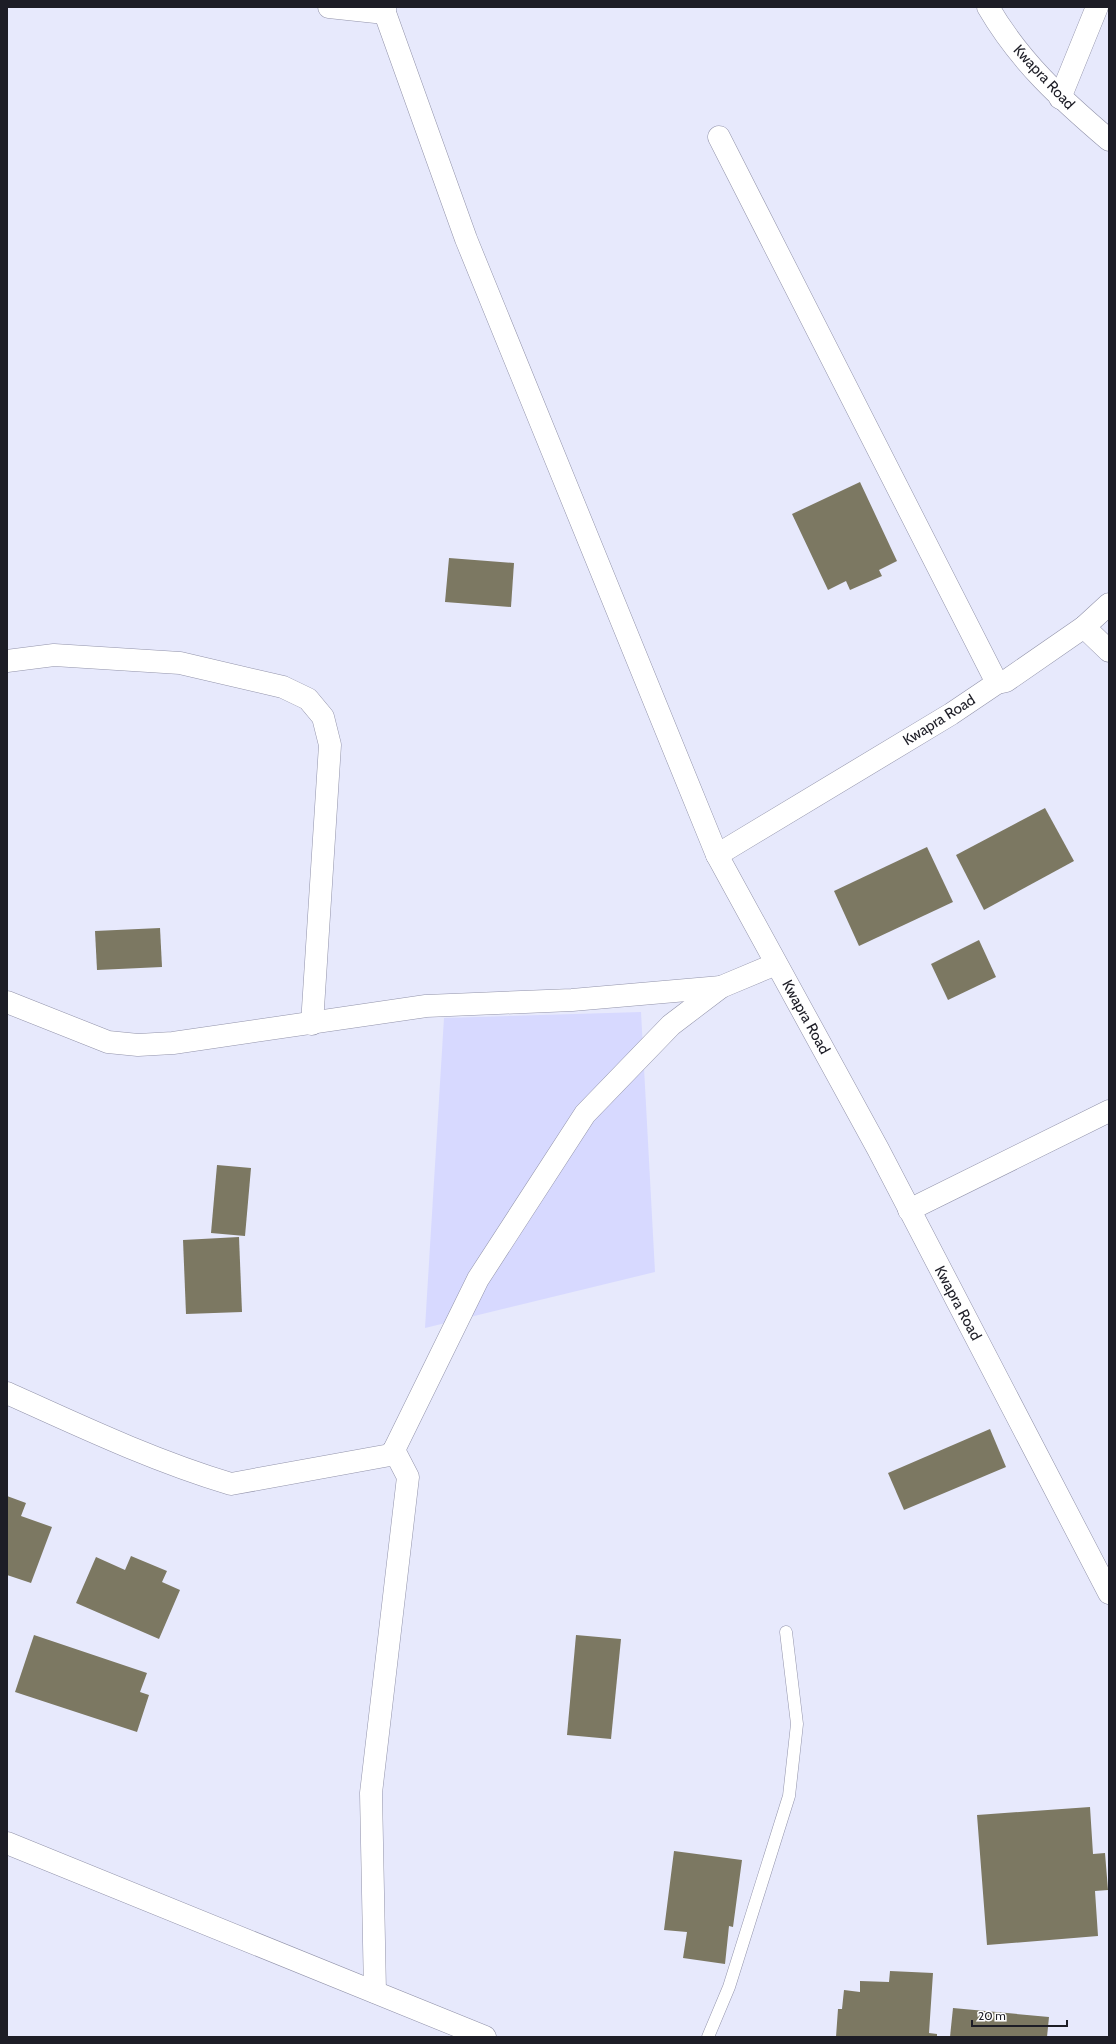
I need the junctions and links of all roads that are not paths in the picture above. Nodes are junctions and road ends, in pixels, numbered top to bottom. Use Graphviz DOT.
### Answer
graph roads {
  1 [pos="329,7"];
  2 [pos="988,7"];
  3 [pos="1097,7"];
  4 [pos="385,10"];
  5 [pos="1060,98"];
  6 [pos="719,137"];
  7 [pos="1109,140"];
  8 [pos="1109,604"];
  9 [pos="1084,627"];
  10 [pos="1109,651"];
  11 [pos="7,661"];
  12 [pos="997,683"];
  13 [pos="717,855"];
  14 [pos="776,964"];
  15 [pos="721,987"];
  16 [pos="7,1002"];
  17 [pos="312,1024"];
  18 [pos="1109,1111"];
  19 [pos="909,1210"];
  20 [pos="7,1393"];
  21 [pos="394,1450"];
  22 [pos="1109,1593"];
  23 [pos="786,1632"];
  24 [pos="7,1843"];
  25 [pos="375,1992"];
  26 [pos="485,2037"];
  27 [pos="708,2037"];
  1 -- 4 [label="street"];
  2 -- 5 [label="street, Kwapra Road"];
  3 -- 5 [label="street"];
  4 -- 13 [label="street"];
  5 -- 7 [label="street, Kwapra Road"];
  6 -- 12 [label="street"];
  8 -- 9 [label="street, Kwapra Road"];
  9 -- 10 [label="street"];
  9 -- 12 [label="street, Kwapra Road"];
  11 -- 17 [label="street"];
  12 -- 13 [label="street, Kwapra Road"];
  13 -- 14 [label="street, Kwapra Road"];
  14 -- 15 [label="street"];
  14 -- 19 [label="street, Kwapra Road"];
  15 -- 17 [label="street"];
  15 -- 21 [label="street"];
  16 -- 17 [label="street"];
  18 -- 19 [label="street"];
  19 -- 22 [label="street, Kwapra Road"];
  20 -- 21 [label="street"];
  21 -- 25 [label="street"];
  23 -- 27 [label="lane"];
  24 -- 25 [label="street"];
  25 -- 26 [label="street"];
}
